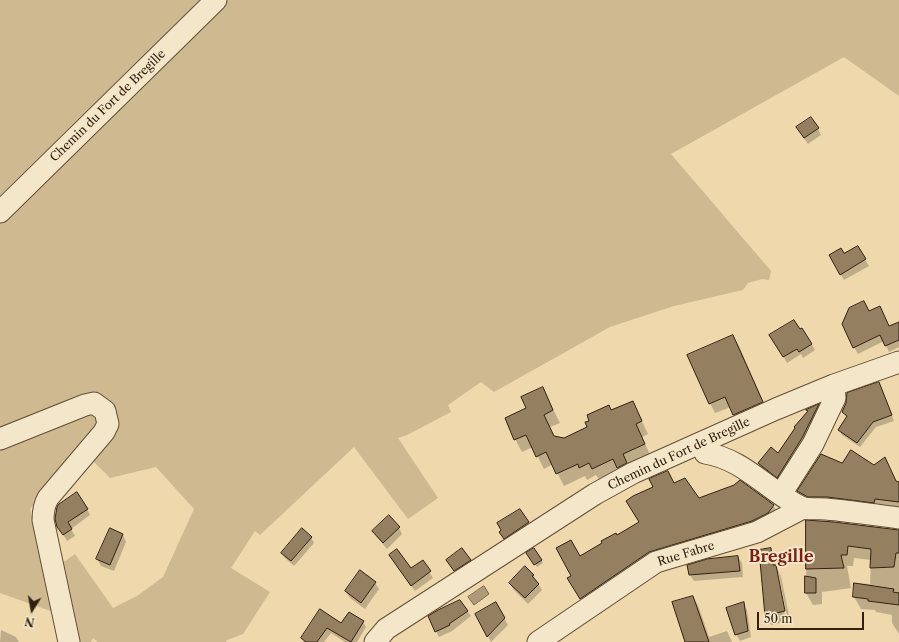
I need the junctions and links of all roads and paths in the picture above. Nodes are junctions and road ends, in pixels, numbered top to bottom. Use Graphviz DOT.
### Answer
graph roads {
  1 [pos="216,0"];
  2 [pos="0,212"];
  3 [pos="899,362"];
  4 [pos="834,385"];
  5 [pos="0,439"];
  6 [pos="705,453"];
  7 [pos="781,494"];
  8 [pos="803,508"];
  9 [pos="899,518"];
  10 [pos="69,642"];
  11 [pos="375,642"];
  12 [pos="538,642"];
  1 -- 2 [label="street, Chemin du Fort de Bregille"];
  3 -- 4 [label="street, Chemin du Fort de Bregille"];
  4 -- 7 [label="street"];
  4 -- 11 [label="street, Chemin du Fort de Bregille"];
  5 -- 10 [label="street"];
  6 -- 7 [label="street, Rue Fabre"];
  7 -- 8 [label="street, Rue Fabre"];
  8 -- 9 [label="street, Rue Fabre"];
  8 -- 12 [label="street, Rue Fabre"];
}
